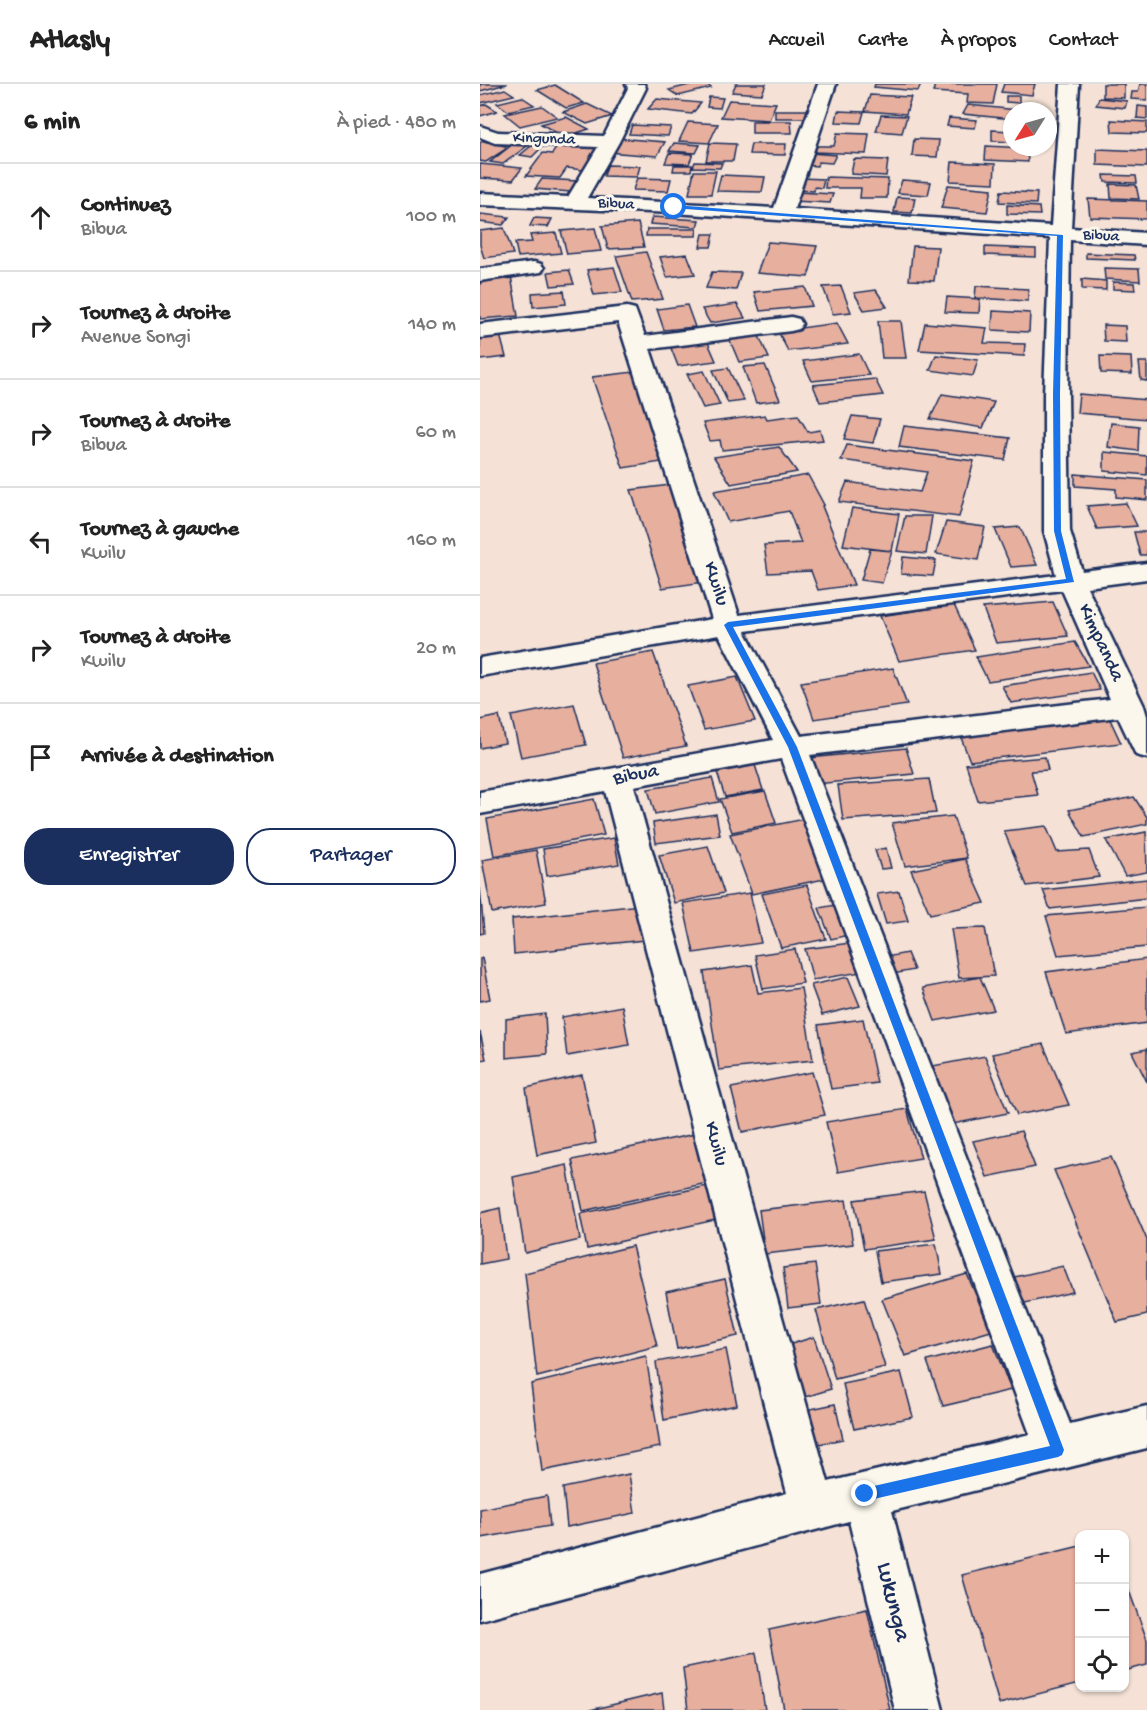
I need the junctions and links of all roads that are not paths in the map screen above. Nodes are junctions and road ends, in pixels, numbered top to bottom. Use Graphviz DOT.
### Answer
graph roads {
  1 [pos="635,84"];
  2 [pos="826,84"];
  3 [pos="1070,84"];
  4 [pos="480,131"];
  5 [pos="609,142"];
  6 [pos="480,199"];
  7 [pos="574,203"];
  8 [pos="782,214"];
  9 [pos="1060,235"];
  10 [pos="1147,239"];
  11 [pos="534,268"];
  12 [pos="480,275"];
  13 [pos="791,324"];
  14 [pos="480,330"];
  15 [pos="637,344"];
  16 [pos="1147,571"];
  17 [pos="1071,581"];
  18 [pos="728,625"];
  19 [pos="480,667"];
  20 [pos="1129,706"];
  21 [pos="1146,742"];
  22 [pos="792,747"];
  23 [pos="617,780"];
  24 [pos="480,803"];
  25 [pos="1147,1427"];
  26 [pos="1058,1450"];
  27 [pos="865,1494"];
  28 [pos="813,1508"];
  29 [pos="480,1597"];
  30 [pos="919,1710"];
  1 -- 5 [label="street"];
  2 -- 8 [label="street"];
  3 -- 9 [label="street, Kimpanda"];
  4 -- 5 [label="street, Kingunda"];
  5 -- 7 [label="street"];
  6 -- 7 [label="street, Bibua"];
  7 -- 8 [label="street, Bibua"];
  8 -- 9 [label="street, Bibua"];
  9 -- 10 [label="street, Bibua"];
  9 -- 17 [label="street, Kimpanda"];
  11 -- 12 [label="street"];
  13 -- 15 [label="street"];
  14 -- 15 [label="street, Kwilu"];
  15 -- 18 [label="street, Kwilu"];
  16 -- 17 [label="street"];
  17 -- 18 [label="street"];
  17 -- 20 [label="street, Kimpanda"];
  18 -- 19 [label="street"];
  18 -- 22 [label="street, Kwilu"];
  20 -- 21 [label="street, Kimpanda"];
  20 -- 22 [label="street, Bibua"];
  22 -- 23 [label="street, Bibua"];
  22 -- 26 [label="street, Kwilu"];
  23 -- 24 [label="street, Bibua"];
  23 -- 28 [label="street, Kwilu"];
  25 -- 26 [label="street"];
  26 -- 27 [label="street"];
  27 -- 28 [label="street"];
  27 -- 30 [label="street, Lukunga"];
  28 -- 29 [label="street"];
}
